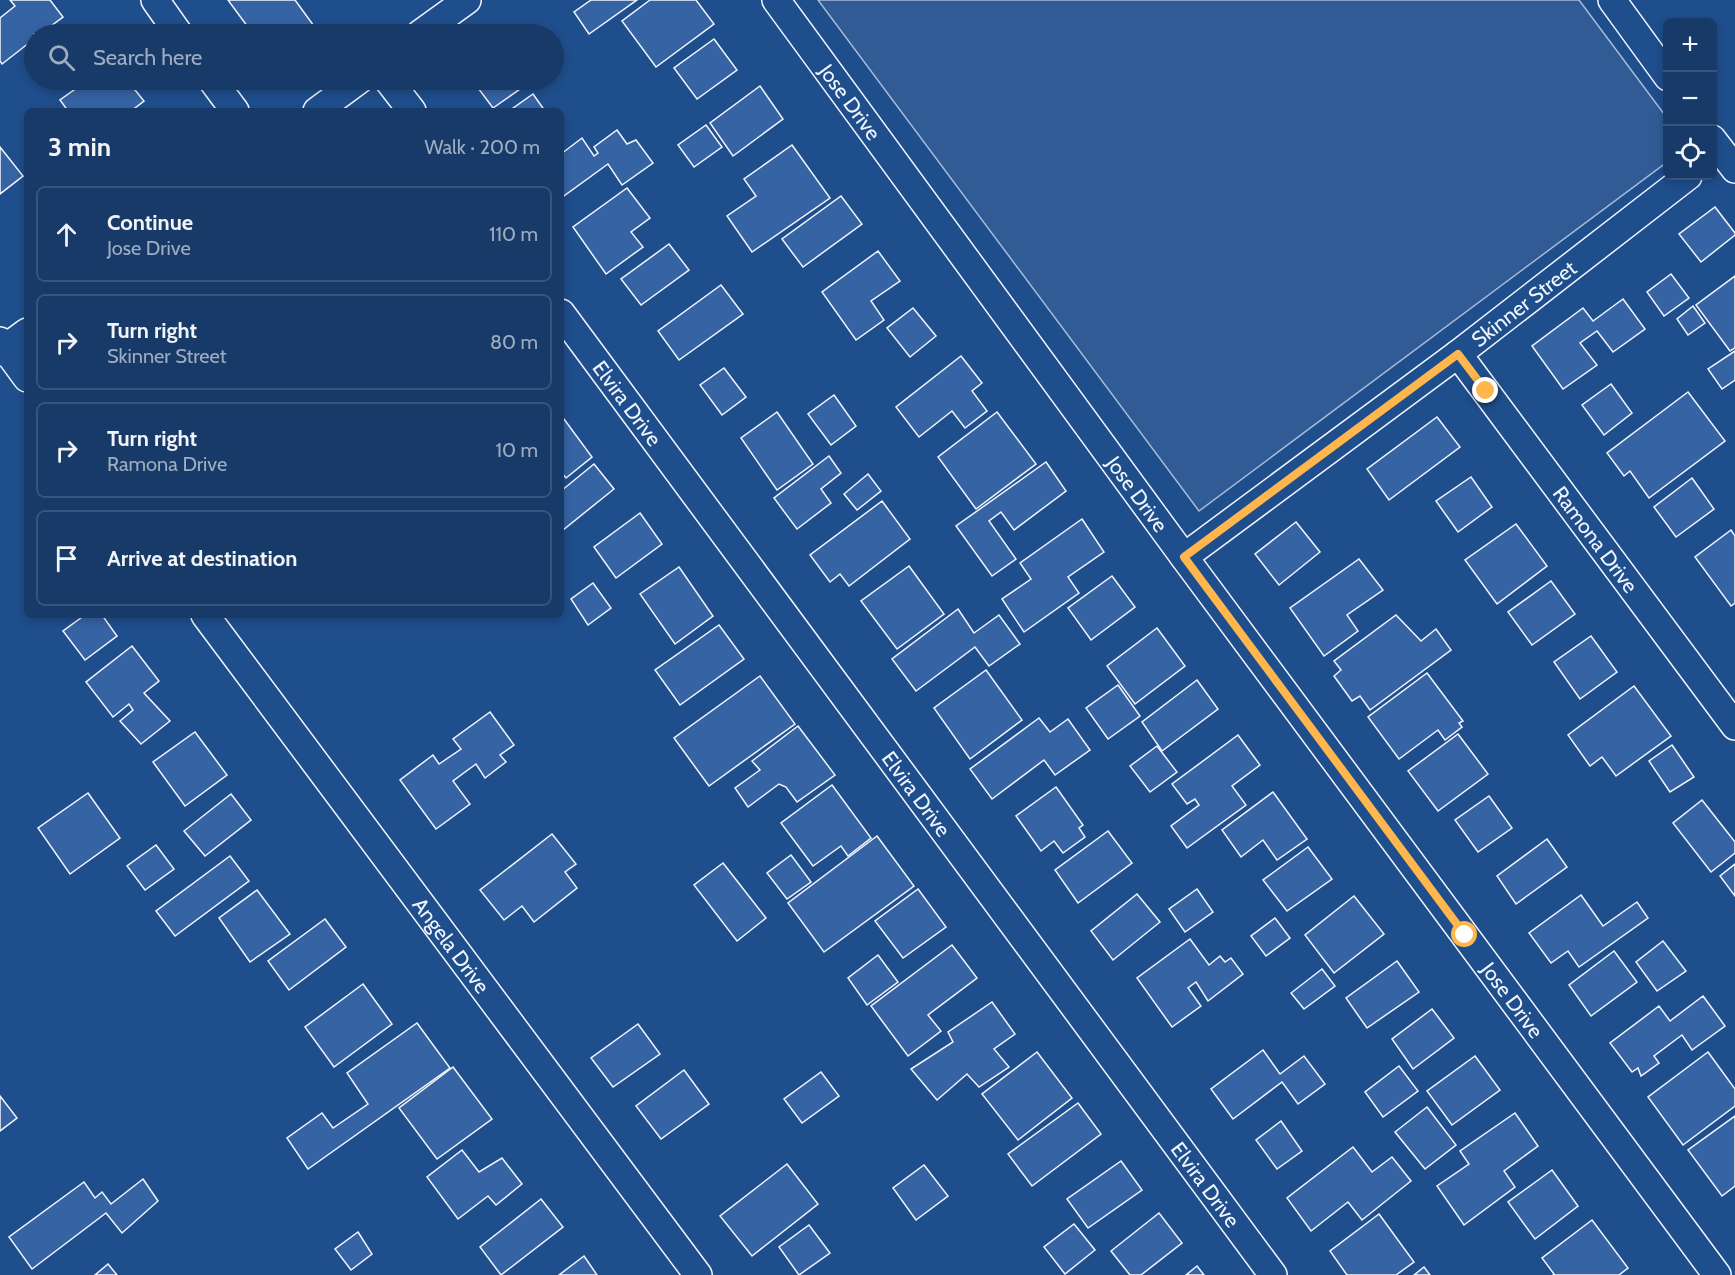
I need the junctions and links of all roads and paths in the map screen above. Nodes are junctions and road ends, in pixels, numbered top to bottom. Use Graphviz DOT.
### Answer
graph roads {
  1 [pos="154,0"];
  2 [pos="467,0"];
  3 [pos="776,0"];
  4 [pos="1612,0"];
  5 [pos="172,24"];
  6 [pos="434,24"];
  7 [pos="1664,72"];
  8 [pos="219,90"];
  9 [pos="345,90"];
  10 [pos="396,90"];
  11 [pos="233,108"];
  12 [pos="321,108"];
  13 [pos="410,108"];
  14 [pos="1683,180"];
  15 [pos="564,317"];
  16 [pos="24,334"];
  17 [pos="2,347"];
  18 [pos="1458,354"];
  19 [pos="24,374"];
  20 [pos="1184,557"];
  21 [pos="207,618"];
  22 [pos="1735,726"];
  23 [pos="698,1275"];
  24 [pos="1273,1275"];
  25 [pos="1717,1275"];
  1 -- 5 [label="street"];
  2 -- 6 [label="street"];
  3 -- 20 [label="street, Jose Drive"];
  4 -- 7 [label="street"];
  8 -- 11 [label="street"];
  9 -- 12 [label="street"];
  10 -- 13 [label="street"];
  14 -- 18 [label="street, Skinner Street"];
  15 -- 24 [label="street, Elvira Drive"];
  16 -- 17 [label="street"];
  17 -- 19 [label="street"];
  18 -- 20 [label="street, Skinner Street"];
  18 -- 22 [label="street, Ramona Drive"];
  20 -- 25 [label="street, Jose Drive"];
  21 -- 23 [label="street, Angela Drive"];
}
